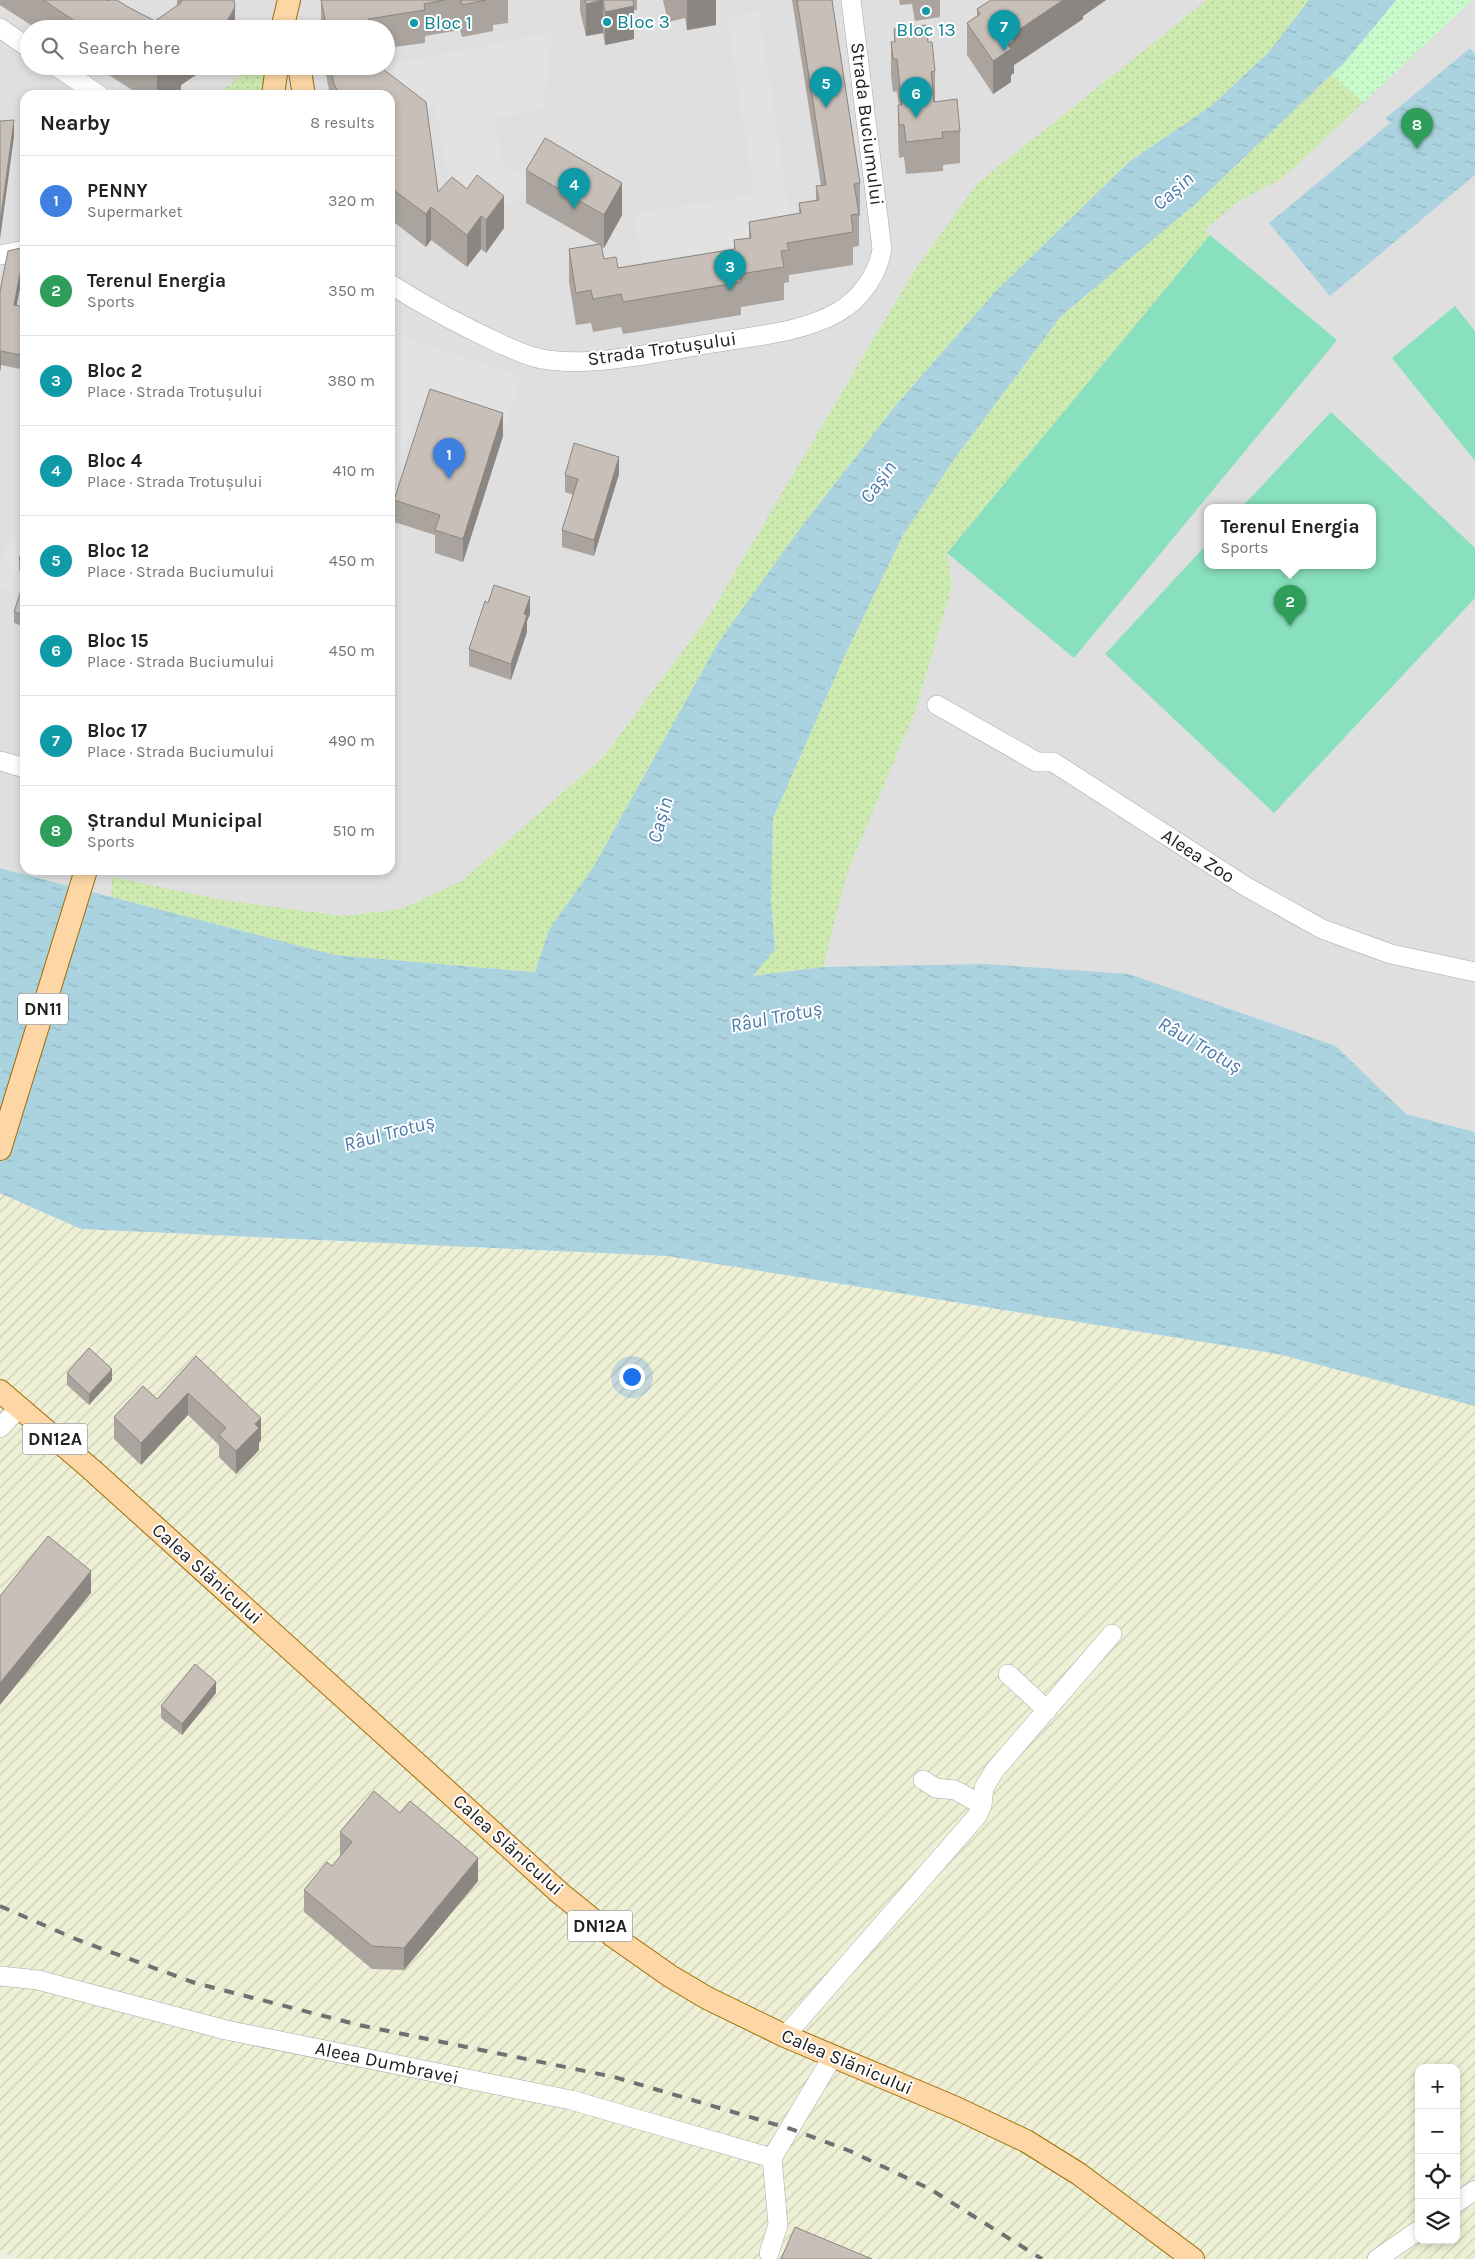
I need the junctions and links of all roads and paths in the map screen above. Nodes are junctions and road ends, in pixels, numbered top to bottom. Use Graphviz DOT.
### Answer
graph roads {
  1 [pos="289,0"];
  2 [pos="851,0"];
  3 [pos="284,20"];
  4 [pos="291,20"];
  5 [pos="0,28"];
  6 [pos="20,42"];
  7 [pos="69,75"];
  8 [pos="276,75"];
  9 [pos="287,75"];
  10 [pos="301,75"];
  11 [pos="91,90"];
  12 [pos="274,90"];
  13 [pos="285,90"];
  14 [pos="303,90"];
  15 [pos="882,249"];
  16 [pos="20,251"];
  17 [pos="0,255"];
  18 [pos="395,287"];
  19 [pos="937,705"];
  20 [pos="0,761"];
  21 [pos="20,767"];
  22 [pos="84,875"];
  23 [pos="1475,972"];
  24 [pos="0,1149"];
  25 [pos="0,1380"];
  26 [pos="0,1391"];
  27 [pos="19,1408"];
  28 [pos="0,1428"];
  29 [pos="1112,1634"];
  30 [pos="1008,1674"];
  31 [pos="1047,1710"];
  32 [pos="922,1780"];
  33 [pos="982,1805"];
  34 [pos="0,1976"];
  35 [pos="785,2036"];
  36 [pos="833,2056"];
  37 [pos="772,2158"];
  38 [pos="1475,2190"];
  39 [pos="1460,2201"];
  40 [pos="1415,2233"];
  41 [pos="769,2253"];
  42 [pos="1193,2259"];
  43 [pos="1377,2259"];
  1 -- 3 [label="main road"];
  1 -- 4 [label="main road"];
  2 -- 15 [label="street, Strada Buciumului"];
  5 -- 6 [label="street"];
  7 -- 11 [label="street"];
  8 -- 12 [label="main road"];
  9 -- 13 [label="main road"];
  10 -- 14 [label="main road"];
  15 -- 18 [label="street, Strada Trotușului"];
  16 -- 17 [label="street"];
  19 -- 23 [label="street, Aleea Zoo"];
  20 -- 21 [label="street"];
  22 -- 24 [label="main road, DN11"];
  25 -- 27 [label="main road, Calea Slănicului / DN12A"];
  26 -- 27 [label="main road, Calea Slănicului / DN12A"];
  27 -- 28 [label="street"];
  27 -- 35 [label="main road, Calea Slănicului / DN12A"];
  29 -- 31 [label="street"];
  30 -- 31 [label="street"];
  31 -- 33 [label="street"];
  32 -- 33 [label="street"];
  33 -- 35 [label="street"];
  34 -- 37 [label="street, Aleea Dumbravei"];
  35 -- 36 [label="main road, Calea Slănicului / DN12A"];
  36 -- 37 [label="street"];
  36 -- 42 [label="main road, Calea Slănicului / DN12A"];
  37 -- 41 [label="street"];
  38 -- 39 [label="street"];
  40 -- 43 [label="street"];
}
